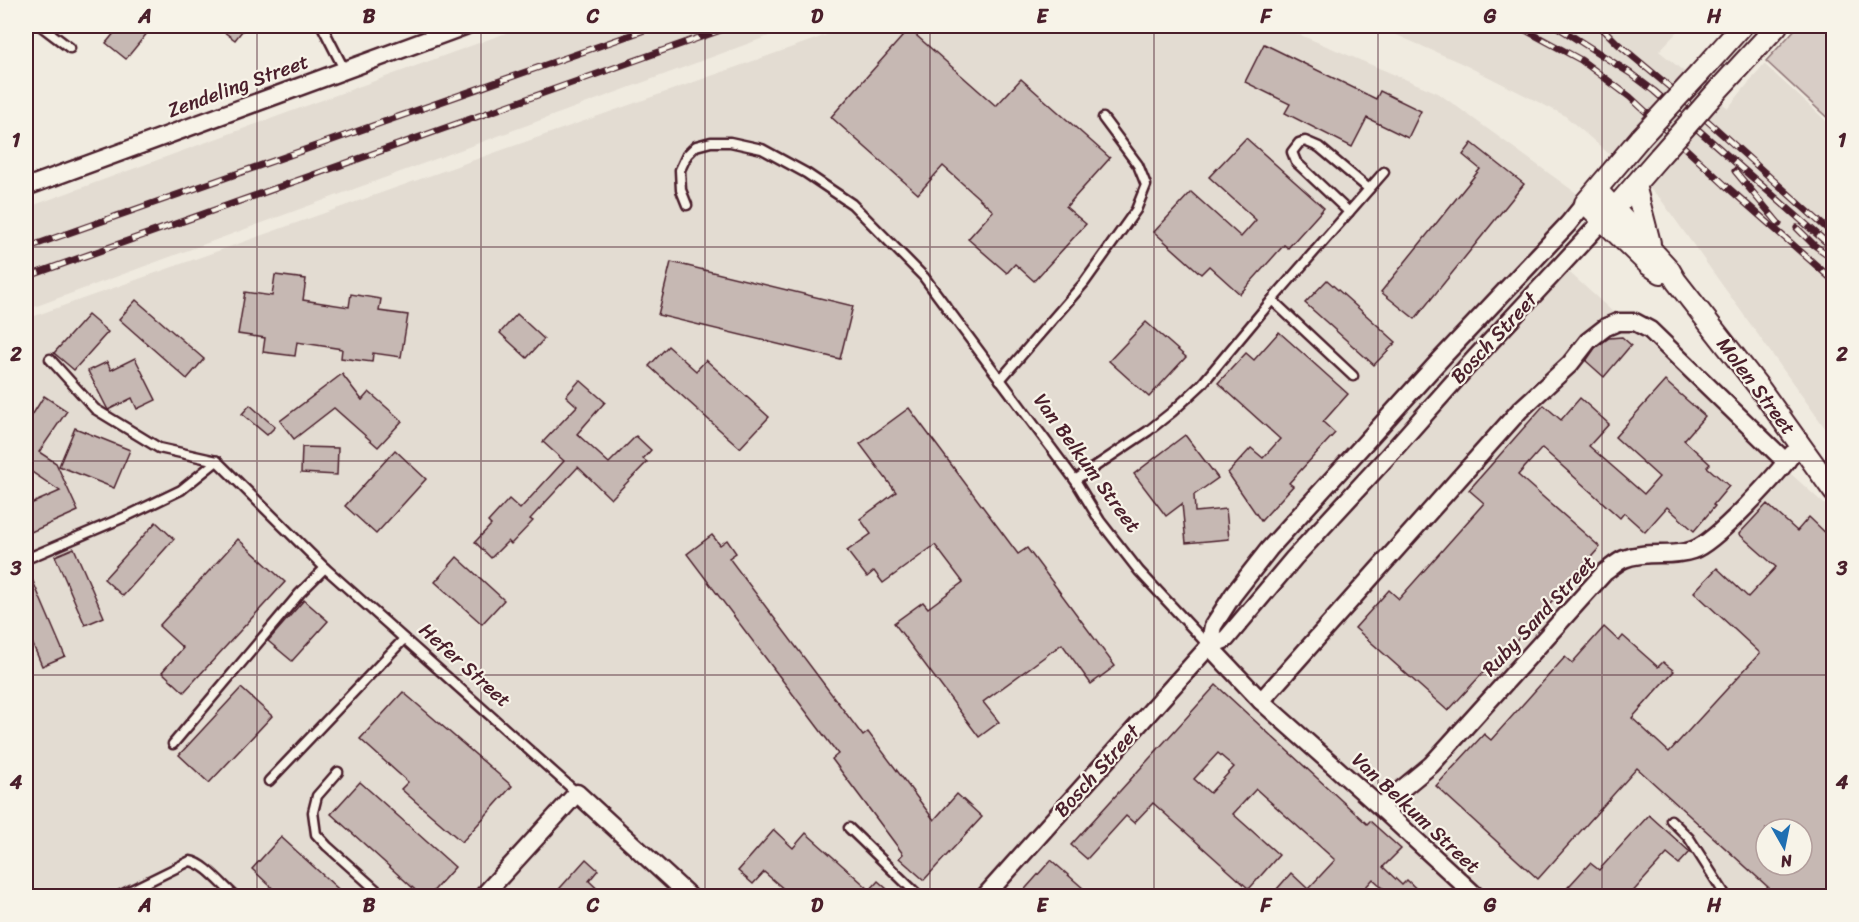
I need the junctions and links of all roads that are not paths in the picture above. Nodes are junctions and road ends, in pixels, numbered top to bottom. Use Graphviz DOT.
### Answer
graph roads {
  1 [pos="41,26"];
  2 [pos="322,26"];
  3 [pos="465,26"];
  4 [pos="1742,26"];
  5 [pos="1777,26"];
  6 [pos="70,48"];
  7 [pos="344,69"];
  8 [pos="1103,118"];
  9 [pos="1384,172"];
  10 [pos="1635,185"];
  11 [pos="26,187"];
  12 [pos="1369,189"];
  13 [pos="1591,197"];
  14 [pos="687,205"];
  15 [pos="1349,212"];
  16 [pos="1609,214"];
  17 [pos="1652,248"];
  18 [pos="1676,281"];
  19 [pos="1272,300"];
  20 [pos="50,359"];
  21 [pos="1353,376"];
  22 [pos="1000,380"];
  23 [pos="1799,443"];
  24 [pos="217,460"];
  25 [pos="1786,462"];
  26 [pos="1075,480"];
  27 [pos="1833,492"];
  28 [pos="26,559"];
  29 [pos="325,568"];
  30 [pos="404,639"];
  31 [pos="1209,646"];
  32 [pos="1261,701"];
  33 [pos="173,744"];
  34 [pos="338,772"];
  35 [pos="269,781"];
  36 [pos="577,793"];
  37 [pos="1380,807"];
  38 [pos="1671,820"];
  39 [pos="849,828"];
  40 [pos="119,897"];
  41 [pos="235,897"];
  42 [pos="383,897"];
  43 [pos="483,897"];
  44 [pos="689,897"];
  45 [pos="919,897"];
  46 [pos="985,897"];
  47 [pos="1476,897"];
  48 [pos="1726,897"];
  1 -- 6 [label="lane"];
  2 -- 7 [label="lane"];
  3 -- 7 [label="street, Zendeling Street"];
  4 -- 13 [label="street, Bosch Street, bridge"];
  5 -- 10 [label="street, Bosch Street, bridge"];
  7 -- 11 [label="street, Zendeling Street"];
  8 -- 22 [label="lane"];
  9 -- 12 [label="lane"];
  10 -- 16 [label="street, Bosch Street"];
  10 -- 17 [label="street"];
  12 -- 15 [label="lane"];
  12 -- 15 [label="lane"];
  13 -- 16 [label="street"];
  13 -- 31 [label="street, Bosch Street"];
  14 -- 22 [label="lane, Van Belkum Street"];
  15 -- 19 [label="lane"];
  16 -- 17 [label="street, Molen Street"];
  16 -- 18 [label="street"];
  16 -- 31 [label="street, Bosch Street"];
  17 -- 18 [label="street, Molen Street"];
  18 -- 23 [label="street, Molen Street"];
  19 -- 21 [label="lane"];
  19 -- 26 [label="lane"];
  20 -- 24 [label="lane"];
  22 -- 26 [label="lane, Van Belkum Street"];
  23 -- 25 [label="street, Ruby Sand Street"];
  23 -- 27 [label="street, Molen Street"];
  24 -- 28 [label="lane"];
  24 -- 29 [label="lane, Hefer Street"];
  25 -- 32 [label="street"];
  25 -- 37 [label="street, Ruby Sand Street"];
  26 -- 31 [label="lane, Van Belkum Street"];
  29 -- 30 [label="lane, Hefer Street"];
  29 -- 33 [label="lane"];
  30 -- 35 [label="lane"];
  30 -- 36 [label="lane, Hefer Street"];
  31 -- 32 [label="street, Van Belkum Street"];
  31 -- 46 [label="street, Bosch Street"];
  32 -- 37 [label="street, Van Belkum Street"];
  34 -- 42 [label="lane"];
  36 -- 43 [label="street"];
  36 -- 44 [label="street, Hefer Street"];
  37 -- 47 [label="street, Van Belkum Street"];
  38 -- 48 [label="lane"];
  39 -- 45 [label="lane"];
  40 -- 41 [label="lane"];
}
